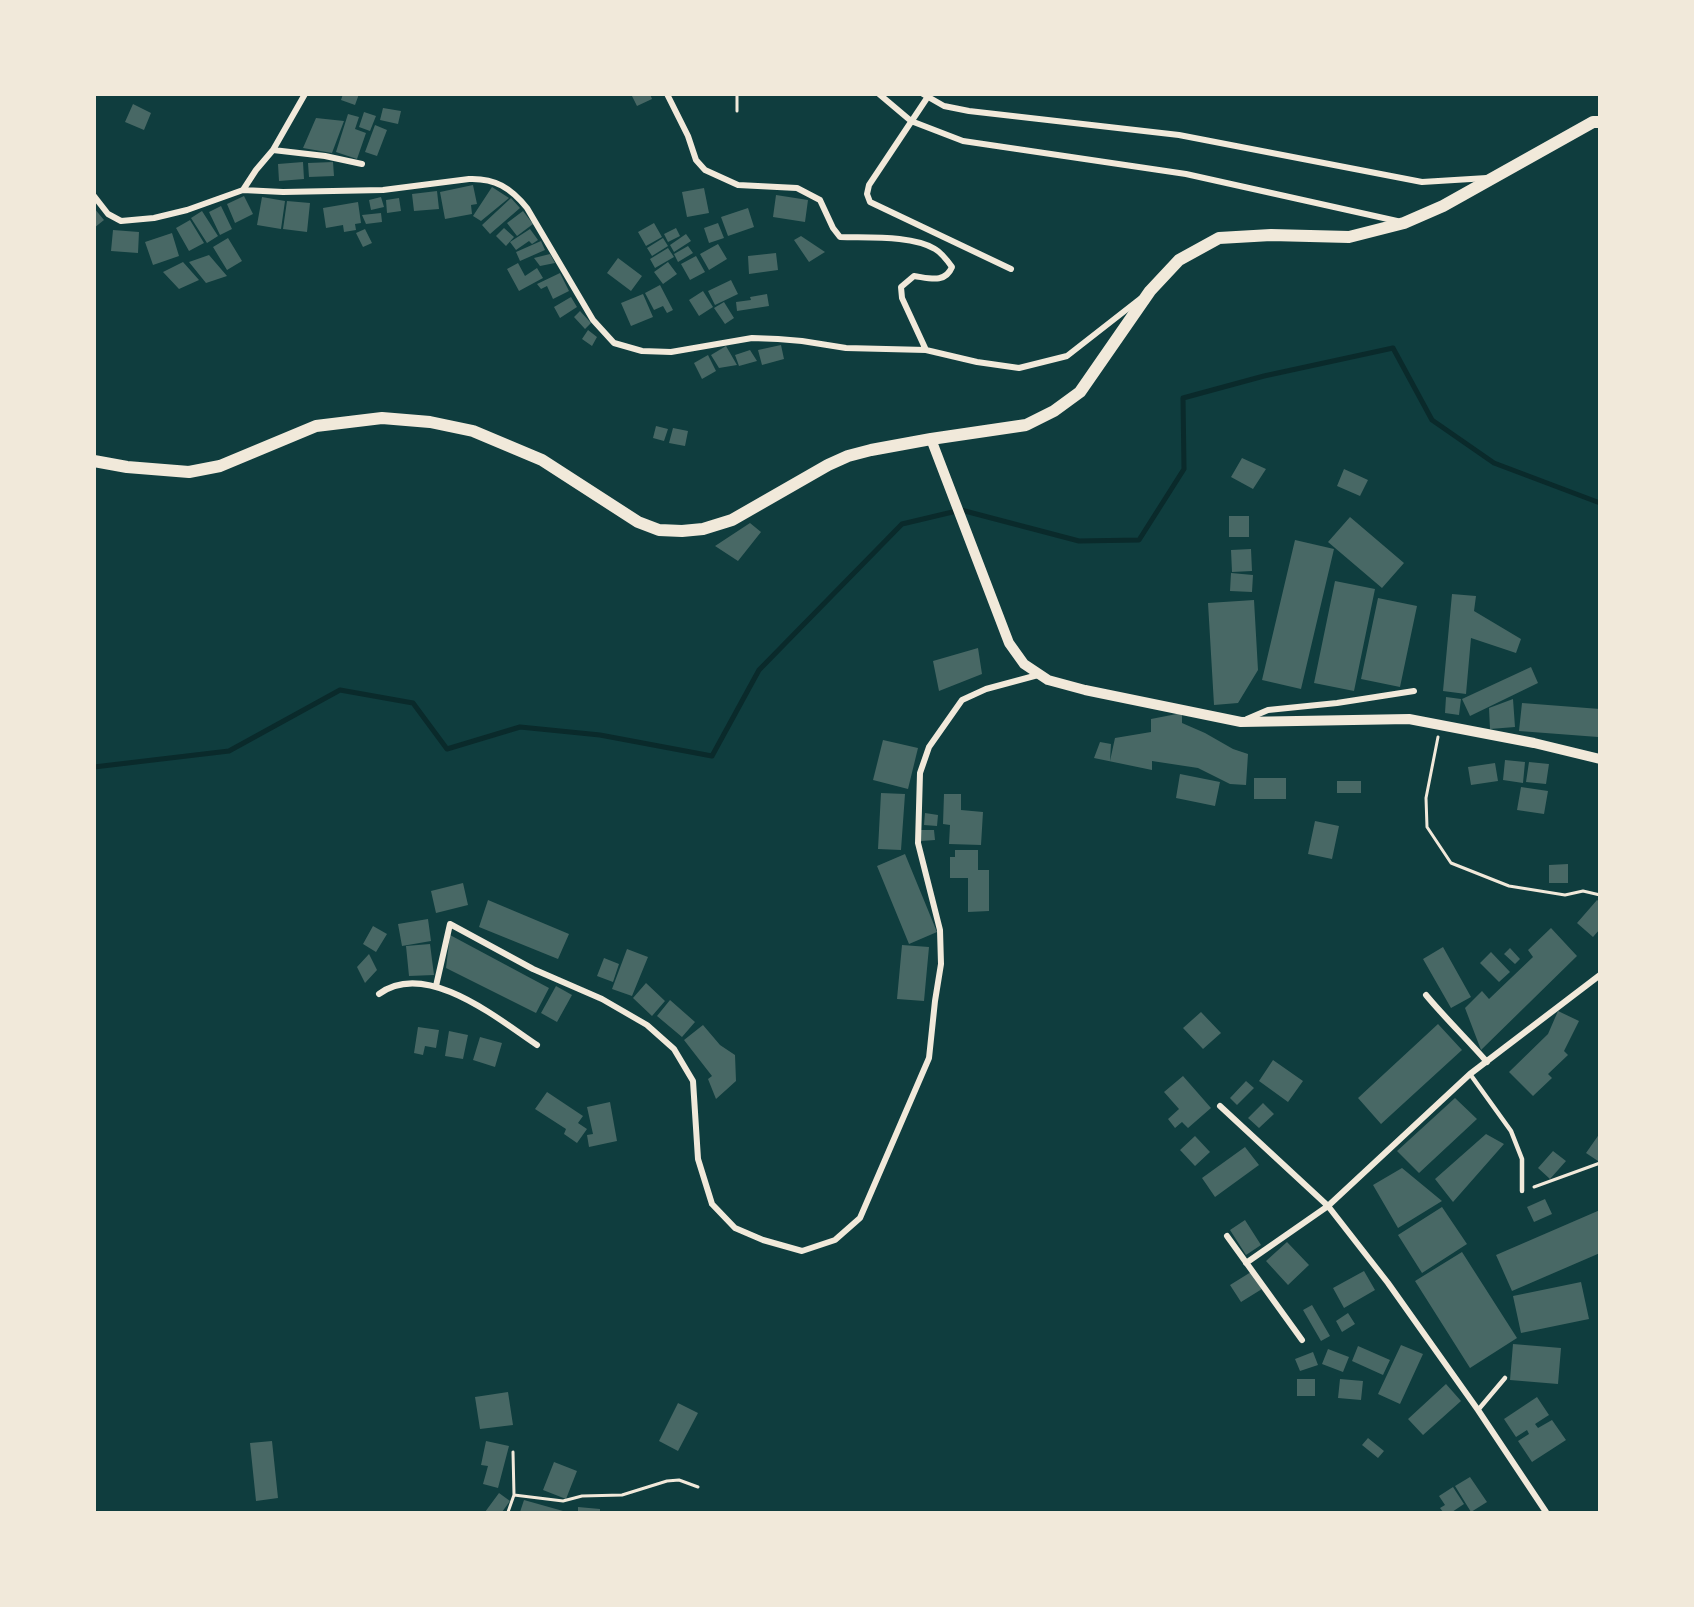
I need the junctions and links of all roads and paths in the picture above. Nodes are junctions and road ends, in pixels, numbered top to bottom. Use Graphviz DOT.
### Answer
graph roads {
  1 [pos="305,94"];
  2 [pos="667,94"];
  3 [pos="737,94"];
  4 [pos="879,94"];
  5 [pos="925,96"];
  6 [pos="737,111"];
  7 [pos="911,121"];
  8 [pos="1599,122"];
  9 [pos="273,150"];
  10 [pos="362,164"];
  11 [pos="1493,177"];
  12 [pos="243,190"];
  13 [pos="94,196"];
  14 [pos="1404,223"];
  15 [pos="1011,269"];
  16 [pos="1150,291"];
  17 [pos="926,350"];
  18 [pos="931,439"];
  19 [pos="94,461"];
  20 [pos="1039,675"];
  21 [pos="1414,691"];
  22 [pos="1241,722"];
  23 [pos="1441,725"];
  24 [pos="1599,759"];
  25 [pos="1599,895"];
  26 [pos="1599,975"];
  27 [pos="436,986"];
  28 [pos="379,994"];
  29 [pos="1426,994"];
  30 [pos="537,1045"];
  31 [pos="1487,1062"];
  32 [pos="1470,1074"];
  33 [pos="1220,1106"];
  34 [pos="1599,1163"];
  35 [pos="1522,1191"];
  36 [pos="1328,1206"];
  37 [pos="1227,1236"];
  38 [pos="1246,1263"];
  39 [pos="1302,1340"];
  40 [pos="1505,1378"];
  41 [pos="1478,1410"];
  42 [pos="513,1452"];
  43 [pos="698,1486"];
  44 [pos="514,1495"];
  45 [pos="508,1512"];
  46 [pos="1546,1512"];
  1 -- 9 [label="street"];
  2 -- 17 [label="street"];
  3 -- 6 [label="path"];
  4 -- 7 [label="street"];
  5 -- 7 [label="street"];
  5 -- 11 [label="street"];
  7 -- 14 [label="street"];
  7 -- 15 [label="street"];
  8 -- 11 [label="main road"];
  9 -- 10 [label="street"];
  9 -- 12 [label="street"];
  11 -- 14 [label="main road"];
  12 -- 13 [label="street"];
  12 -- 17 [label="street"];
  14 -- 16 [label="main road"];
  16 -- 17 [label="street"];
  16 -- 18 [label="main road"];
  18 -- 19 [label="main road"];
  18 -- 20 [label="street"];
  20 -- 22 [label="street"];
  20 -- 27 [label="street"];
  21 -- 22 [label="street"];
  22 -- 23 [label="street"];
  23 -- 24 [label="street"];
  23 -- 25 [label="path"];
  26 -- 31 [label="street"];
  27 -- 28 [label="street"];
  27 -- 30 [label="street"];
  29 -- 31 [label="street"];
  31 -- 32 [label="street"];
  32 -- 35 [label="lane"];
  32 -- 36 [label="street"];
  33 -- 36 [label="street"];
  34 -- 35 [label="path"];
  36 -- 38 [label="street"];
  36 -- 41 [label="street"];
  37 -- 38 [label="street"];
  38 -- 39 [label="street"];
  40 -- 41 [label="lane"];
  41 -- 46 [label="street"];
  42 -- 44 [label="path"];
  43 -- 44 [label="path"];
  44 -- 45 [label="path"];
}
